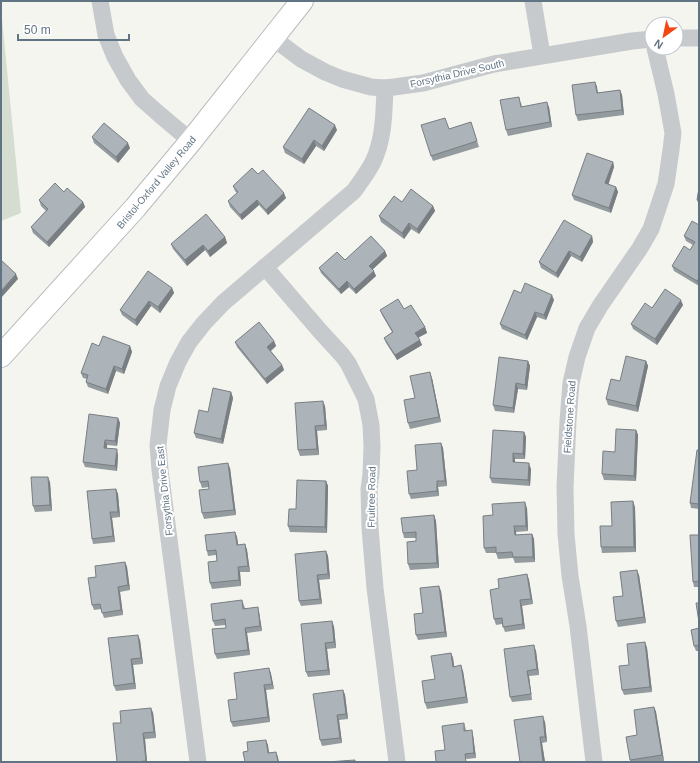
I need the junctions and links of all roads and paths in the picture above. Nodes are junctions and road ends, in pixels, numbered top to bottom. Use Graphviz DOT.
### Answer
graph roads {
  1 [pos="100,1"];
  2 [pos="302,1"];
  3 [pos="533,1"];
  4 [pos="273,38"];
  5 [pos="684,38"];
  6 [pos="699,38"];
  7 [pos="644,40"];
  8 [pos="542,55"];
  9 [pos="658,56"];
  10 [pos="385,88"];
  11 [pos="191,141"];
  12 [pos="265,267"];
  13 [pos="1,356"];
  14 [pos="198,762"];
  15 [pos="397,762"];
  16 [pos="594,762"];
  1 -- 11 [label="street"];
  2 -- 4 [label="main road, Bristol-Oxford Valley Road"];
  3 -- 8 [label="street"];
  4 -- 10 [label="street, Forsythia Drive South"];
  4 -- 11 [label="main road, Bristol-Oxford Valley Road"];
  5 -- 6 [label="street"];
  7 -- 8 [label="street, Forsythia Drive South"];
  8 -- 10 [label="street, Forsythia Drive South"];
  9 -- 16 [label="street, Fieldstone Road"];
  10 -- 12 [label="street, Forsythia Drive East"];
  11 -- 13 [label="main road, Bristol-Oxford Valley Road"];
  12 -- 14 [label="street, Forsythia Drive East"];
  12 -- 15 [label="street, Fruitree Road"];
}
